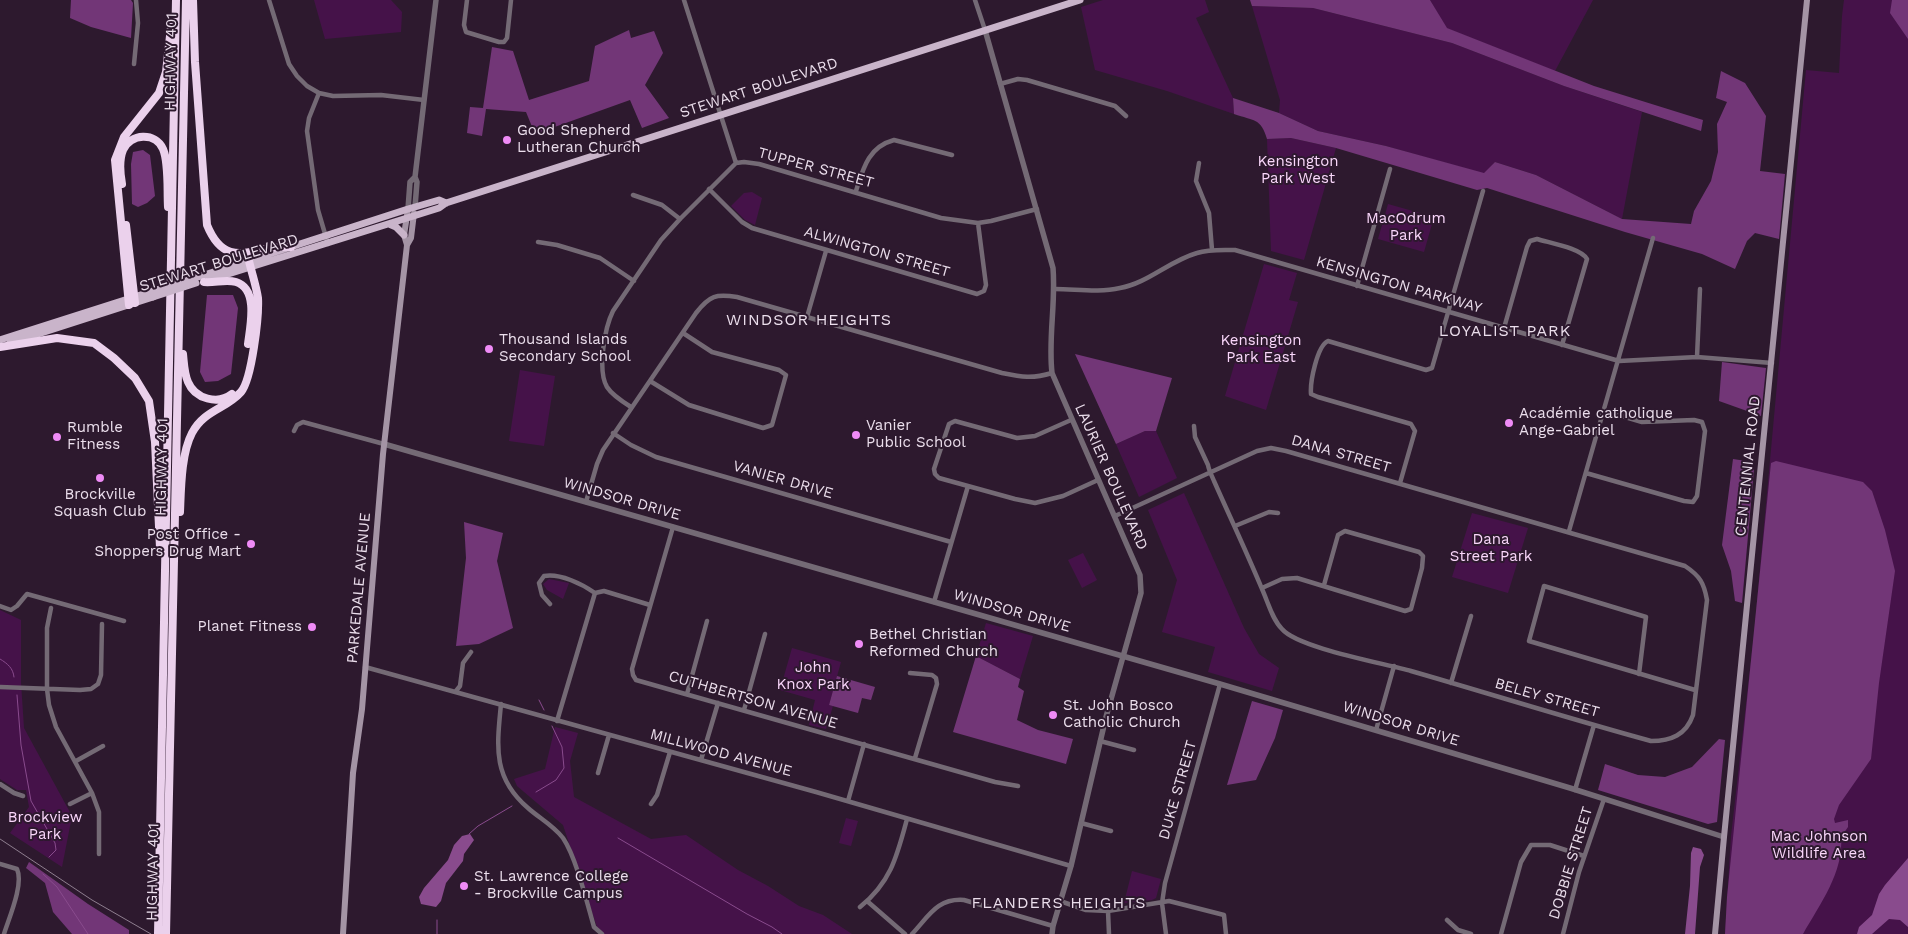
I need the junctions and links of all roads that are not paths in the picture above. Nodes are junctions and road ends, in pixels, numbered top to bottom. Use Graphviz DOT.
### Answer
graph roads {
  1 [pos="136,0"];
  2 [pos="175,0"];
  3 [pos="186,0"];
  4 [pos="193,0"];
  5 [pos="269,0"];
  6 [pos="436,0"];
  7 [pos="467,0"];
  8 [pos="511,0"];
  9 [pos="684,0"];
  10 [pos="975,0"];
  11 [pos="1080,0"];
  12 [pos="1807,0"];
  13 [pos="985,30"];
  14 [pos="134,64"];
  15 [pos="1000,84"];
  16 [pos="319,93"];
  17 [pos="424,100"];
  18 [pos="720,115"];
  19 [pos="1126,116"];
  20 [pos="952,155"];
  21 [pos="736,163"];
  22 [pos="1199,163"];
  23 [pos="1390,169"];
  24 [pos="708,189"];
  25 [pos="856,191"];
  26 [pos="1483,191"];
  27 [pos="633,194"];
  28 [pos="446,203"];
  29 [pos="411,208"];
  30 [pos="1037,209"];
  31 [pos="414,216"];
  32 [pos="406,218"];
  33 [pos="680,219"];
  34 [pos="978,223"];
  35 [pos="389,224"];
  36 [pos="172,227"];
  37 [pos="325,235"];
  38 [pos="404,235"];
  39 [pos="1653,238"];
  40 [pos="538,242"];
  41 [pos="328,244"];
  42 [pos="406,245"];
  43 [pos="291,247"];
  44 [pos="1212,250"];
  45 [pos="826,251"];
  46 [pos="250,264"];
  47 [pos="180,280"];
  48 [pos="198,281"];
  49 [pos="634,281"];
  50 [pos="1357,286"];
  51 [pos="1055,289"];
  52 [pos="1700,290"];
  53 [pos="132,301"];
  54 [pos="1448,312"];
  55 [pos="807,317"];
  56 [pos="1504,328"];
  57 [pos="682,333"];
  58 [pos="0,340"];
  59 [pos="1562,344"];
  60 [pos="0,346"];
  61 [pos="1697,357"];
  62 [pos="1619,361"];
  63 [pos="1772,363"];
  64 [pos="1052,373"];
  65 [pos="650,381"];
  66 [pos="631,406"];
  67 [pos="1604,411"];
  68 [pos="1071,420"];
  69 [pos="1194,426"];
  70 [pos="294,431"];
  71 [pos="613,433"];
  72 [pos="384,444"];
  73 [pos="1211,473"];
  74 [pos="1586,473"];
  75 [pos="1098,480"];
  76 [pos="1400,483"];
  77 [pos="968,486"];
  78 [pos="586,502"];
  79 [pos="1278,513"];
  80 [pos="1115,516"];
  81 [pos="673,526"];
  82 [pos="1235,526"];
  83 [pos="1569,532"];
  84 [pos="951,542"];
  85 [pos="174,556"];
  86 [pos="1324,585"];
  87 [pos="1262,588"];
  88 [pos="595,593"];
  89 [pos="163,596"];
  90 [pos="934,602"];
  91 [pos="550,604"];
  92 [pos="650,605"];
  93 [pos="0,606"];
  94 [pos="51,608"];
  95 [pos="1471,616"];
  96 [pos="124,621"];
  97 [pos="707,621"];
  98 [pos="102,624"];
  99 [pos="765,634"];
  100 [pos="471,652"];
  101 [pos="1123,655"];
  102 [pos="1394,666"];
  103 [pos="365,667"];
  104 [pos="910,673"];
  105 [pos="1639,674"];
  106 [pos="1451,683"];
  107 [pos="1220,684"];
  108 [pos="0,687"];
  109 [pos="47,689"];
  110 [pos="1695,690"];
  111 [pos="456,691"];
  112 [pos="687,694"];
  113 [pos="718,703"];
  114 [pos="501,704"];
  115 [pos="744,710"];
  116 [pos="557,720"];
  117 [pos="1594,725"];
  118 [pos="1376,730"];
  119 [pos="609,735"];
  120 [pos="1100,741"];
  121 [pos="864,744"];
  122 [pos="103,746"];
  123 [pos="1134,750"];
  124 [pos="670,752"];
  125 [pos="915,758"];
  126 [pos="701,760"];
  127 [pos="76,761"];
  128 [pos="598,773"];
  129 [pos="0,784"];
  130 [pos="1018,786"];
  131 [pos="1575,790"];
  132 [pos="92,793"];
  133 [pos="23,796"];
  134 [pos="1604,799"];
  135 [pos="848,801"];
  136 [pos="70,804"];
  137 [pos="651,804"];
  138 [pos="907,819"];
  139 [pos="1081,823"];
  140 [pos="1111,831"];
  141 [pos="1724,837"];
  142 [pos="99,854"];
  143 [pos="1584,856"];
  144 [pos="0,864"];
  145 [pos="1071,866"];
  146 [pos="1060,900"];
  147 [pos="867,901"];
  148 [pos="1162,903"];
  149 [pos="860,907"];
  150 [pos="1108,911"];
  151 [pos="1447,920"];
  152 [pos="1053,926"];
  153 [pos="4,934"];
  154 [pos="158,934"];
  155 [pos="166,934"];
  156 [pos="343,934"];
  157 [pos="602,934"];
  158 [pos="906,934"];
  159 [pos="912,934"];
  160 [pos="1052,934"];
  161 [pos="1110,934"];
  162 [pos="1166,934"];
  163 [pos="1226,934"];
  164 [pos="1472,934"];
  165 [pos="1501,934"];
  166 [pos="1563,934"];
  167 [pos="1716,934"];
  1 -- 14 [label="street"];
  2 -- 36 [label="highway, HIGHWAY 401"];
  2 -- 53 [label="highway"];
  3 -- 47 [label="highway, HIGHWAY 401"];
  4 -- 43 [label="highway"];
  5 -- 16 [label="street"];
  6 -- 17 [label="street, PARKEDALE AVENUE"];
  7 -- 8 [label="street"];
  9 -- 18 [label="street"];
  10 -- 13 [label="street"];
  11 -- 13 [label="main road, STEWART BOULEVARD"];
  12 -- 63 [label="main road, CENTENNIAL ROAD"];
  13 -- 15 [label="street, LAURIER BOULEVARD"];
  13 -- 18 [label="main road, STEWART BOULEVARD"];
  15 -- 19 [label="street"];
  15 -- 30 [label="street, LAURIER BOULEVARD"];
  16 -- 17 [label="street"];
  16 -- 37 [label="street"];
  17 -- 29 [label="street, PARKEDALE AVENUE"];
  18 -- 21 [label="street"];
  18 -- 28 [label="main road, STEWART BOULEVARD"];
  20 -- 25 [label="street"];
  21 -- 24 [label="street, TUPPER STREET"];
  21 -- 25 [label="street, TUPPER STREET"];
  22 -- 44 [label="street"];
  23 -- 50 [label="street"];
  24 -- 33 [label="street, TUPPER STREET"];
  24 -- 45 [label="street, ALWINGTON STREET"];
  25 -- 34 [label="street, TUPPER STREET"];
  26 -- 54 [label="street"];
  27 -- 33 [label="street"];
  28 -- 29 [label="main road, STEWART BOULEVARD"];
  28 -- 31 [label="main road, STEWART BOULEVARD"];
  29 -- 31 [label="main road, PARKEDALE AVENUE"];
  29 -- 32 [label="main road, PARKEDALE AVENUE"];
  29 -- 37 [label="main road, STEWART BOULEVARD"];
  30 -- 34 [label="street, TUPPER STREET"];
  30 -- 51 [label="street, LAURIER BOULEVARD"];
  31 -- 32 [label="main road, STEWART BOULEVARD"];
  31 -- 42 [label="main road, PARKEDALE AVENUE"];
  32 -- 35 [label="main road, STEWART BOULEVARD"];
  32 -- 38 [label="main road, PARKEDALE AVENUE"];
  33 -- 49 [label="street, TUPPER STREET"];
  34 -- 45 [label="street, ALWINGTON STREET"];
  35 -- 38 [label="main road"];
  35 -- 41 [label="main road, STEWART BOULEVARD"];
  36 -- 53 [label="highway"];
  36 -- 89 [label="highway, HIGHWAY 401"];
  37 -- 41 [label="street"];
  37 -- 43 [label="main road, STEWART BOULEVARD"];
  38 -- 42 [label="main road, PARKEDALE AVENUE"];
  39 -- 62 [label="street"];
  40 -- 49 [label="street"];
  41 -- 46 [label="main road, STEWART BOULEVARD"];
  42 -- 72 [label="main road, PARKEDALE AVENUE"];
  43 -- 46 [label="main road, STEWART BOULEVARD"];
  44 -- 50 [label="street, KENSINGTON PARKWAY"];
  44 -- 51 [label="street, KENSINGTON PARKWAY"];
  45 -- 55 [label="street"];
  46 -- 48 [label="main road, STEWART BOULEVARD"];
  46 -- 85 [label="highway"];
  47 -- 48 [label="highway"];
  47 -- 85 [label="highway, HIGHWAY 401"];
  48 -- 53 [label="main road, STEWART BOULEVARD, bridge"];
  49 -- 66 [label="street, TUPPER STREET"];
  50 -- 54 [label="street, KENSINGTON PARKWAY"];
  51 -- 64 [label="street, LAURIER BOULEVARD"];
  52 -- 61 [label="street"];
  53 -- 58 [label="main road, STEWART BOULEVARD"];
  53 -- 60 [label="main road, STEWART BOULEVARD"];
  54 -- 56 [label="street, KENSINGTON PARKWAY"];
  54 -- 76 [label="street"];
  55 -- 57 [label="street"];
  55 -- 64 [label="street"];
  56 -- 59 [label="street, KENSINGTON PARKWAY"];
  56 -- 59 [label="street"];
  57 -- 65 [label="street"];
  57 -- 65 [label="street"];
  59 -- 62 [label="street, KENSINGTON PARKWAY"];
  60 -- 89 [label="highway"];
  61 -- 62 [label="street, KENSINGTON PARKWAY"];
  61 -- 63 [label="street, KENSINGTON PARKWAY"];
  62 -- 67 [label="street"];
  63 -- 141 [label="main road, CENTENNIAL ROAD"];
  64 -- 68 [label="street, LAURIER BOULEVARD"];
  65 -- 66 [label="street"];
  66 -- 71 [label="street"];
  67 -- 74 [label="street"];
  67 -- 74 [label="street"];
  68 -- 75 [label="street, LAURIER BOULEVARD"];
  68 -- 77 [label="street"];
  69 -- 73 [label="street, BELEY STREET"];
  70 -- 72 [label="street, WINDSOR DRIVE"];
  71 -- 78 [label="street"];
  71 -- 84 [label="street, VANIER DRIVE"];
  72 -- 78 [label="street, WINDSOR DRIVE"];
  72 -- 103 [label="main road, PARKEDALE AVENUE"];
  73 -- 76 [label="street, DANA STREET"];
  73 -- 80 [label="street, DANA STREET"];
  73 -- 82 [label="street, BELEY STREET"];
  74 -- 83 [label="street"];
  75 -- 77 [label="street"];
  75 -- 80 [label="street, LAURIER BOULEVARD"];
  76 -- 83 [label="street, DANA STREET"];
  77 -- 84 [label="street"];
  78 -- 81 [label="street, WINDSOR DRIVE"];
  79 -- 82 [label="street"];
  80 -- 101 [label="street, LAURIER BOULEVARD"];
  81 -- 90 [label="street, WINDSOR DRIVE"];
  81 -- 92 [label="street, CUTHBERTSON AVENUE"];
  82 -- 87 [label="street, BELEY STREET"];
  83 -- 110 [label="street, BELEY STREET"];
  84 -- 90 [label="street"];
  85 -- 155 [label="highway, HIGHWAY 401"];
  86 -- 86 [label="street"];
  86 -- 87 [label="street"];
  87 -- 102 [label="street, BELEY STREET"];
  88 -- 91 [label="street"];
  88 -- 92 [label="street"];
  88 -- 116 [label="street"];
  89 -- 154 [label="highway, HIGHWAY 401"];
  90 -- 101 [label="street, WINDSOR DRIVE"];
  92 -- 112 [label="street, CUTHBERTSON AVENUE"];
  93 -- 96 [label="street"];
  94 -- 109 [label="street"];
  95 -- 106 [label="street"];
  97 -- 112 [label="street"];
  98 -- 109 [label="street"];
  99 -- 115 [label="street"];
  100 -- 111 [label="street"];
  101 -- 107 [label="street, WINDSOR DRIVE"];
  101 -- 120 [label="street, LAURIER BOULEVARD"];
  102 -- 106 [label="street, BELEY STREET"];
  102 -- 118 [label="street"];
  103 -- 111 [label="street, MILLWOOD AVENUE"];
  103 -- 156 [label="main road, PARKEDALE AVENUE"];
  104 -- 125 [label="street"];
  105 -- 105 [label="street"];
  105 -- 110 [label="street"];
  106 -- 117 [label="street, BELEY STREET"];
  107 -- 118 [label="street, WINDSOR DRIVE"];
  107 -- 148 [label="street, DUKE STREET"];
  108 -- 109 [label="street"];
  109 -- 127 [label="street"];
  110 -- 117 [label="street, BELEY STREET"];
  111 -- 114 [label="street, MILLWOOD AVENUE"];
  112 -- 113 [label="street, CUTHBERTSON AVENUE"];
  113 -- 115 [label="street, CUTHBERTSON AVENUE"];
  113 -- 126 [label="street"];
  114 -- 116 [label="street, MILLWOOD AVENUE"];
  114 -- 157 [label="street"];
  115 -- 121 [label="street, CUTHBERTSON AVENUE"];
  116 -- 119 [label="street, MILLWOOD AVENUE"];
  117 -- 131 [label="street"];
  118 -- 131 [label="street, WINDSOR DRIVE"];
  119 -- 124 [label="street, MILLWOOD AVENUE"];
  119 -- 128 [label="street"];
  120 -- 123 [label="street"];
  120 -- 139 [label="street, LAURIER BOULEVARD"];
  121 -- 125 [label="street, CUTHBERTSON AVENUE"];
  121 -- 135 [label="street"];
  122 -- 127 [label="street"];
  124 -- 126 [label="street, MILLWOOD AVENUE"];
  124 -- 137 [label="street"];
  125 -- 130 [label="street, CUTHBERTSON AVENUE"];
  126 -- 135 [label="street, MILLWOOD AVENUE"];
  127 -- 132 [label="street"];
  129 -- 133 [label="street"];
  131 -- 134 [label="street, WINDSOR DRIVE"];
  132 -- 136 [label="street"];
  132 -- 142 [label="street"];
  134 -- 141 [label="street, WINDSOR DRIVE"];
  134 -- 143 [label="street, DOBBIE STREET"];
  135 -- 138 [label="street, MILLWOOD AVENUE"];
  138 -- 145 [label="street, MILLWOOD AVENUE"];
  138 -- 147 [label="street"];
  139 -- 140 [label="street"];
  139 -- 145 [label="street, LAURIER BOULEVARD"];
  141 -- 167 [label="main road, CENTENNIAL ROAD"];
  143 -- 165 [label="street"];
  143 -- 166 [label="street, DOBBIE STREET"];
  144 -- 153 [label="street"];
  145 -- 146 [label="street, LAURIER BOULEVARD"];
  146 -- 150 [label="street"];
  146 -- 152 [label="street, LAURIER BOULEVARD"];
  147 -- 149 [label="street"];
  147 -- 158 [label="street"];
  148 -- 150 [label="street"];
  148 -- 162 [label="street, DUKE STREET"];
  148 -- 163 [label="street"];
  150 -- 161 [label="street"];
  151 -- 164 [label="street"];
  152 -- 159 [label="street"];
  152 -- 160 [label="street, LAURIER BOULEVARD"];
}
